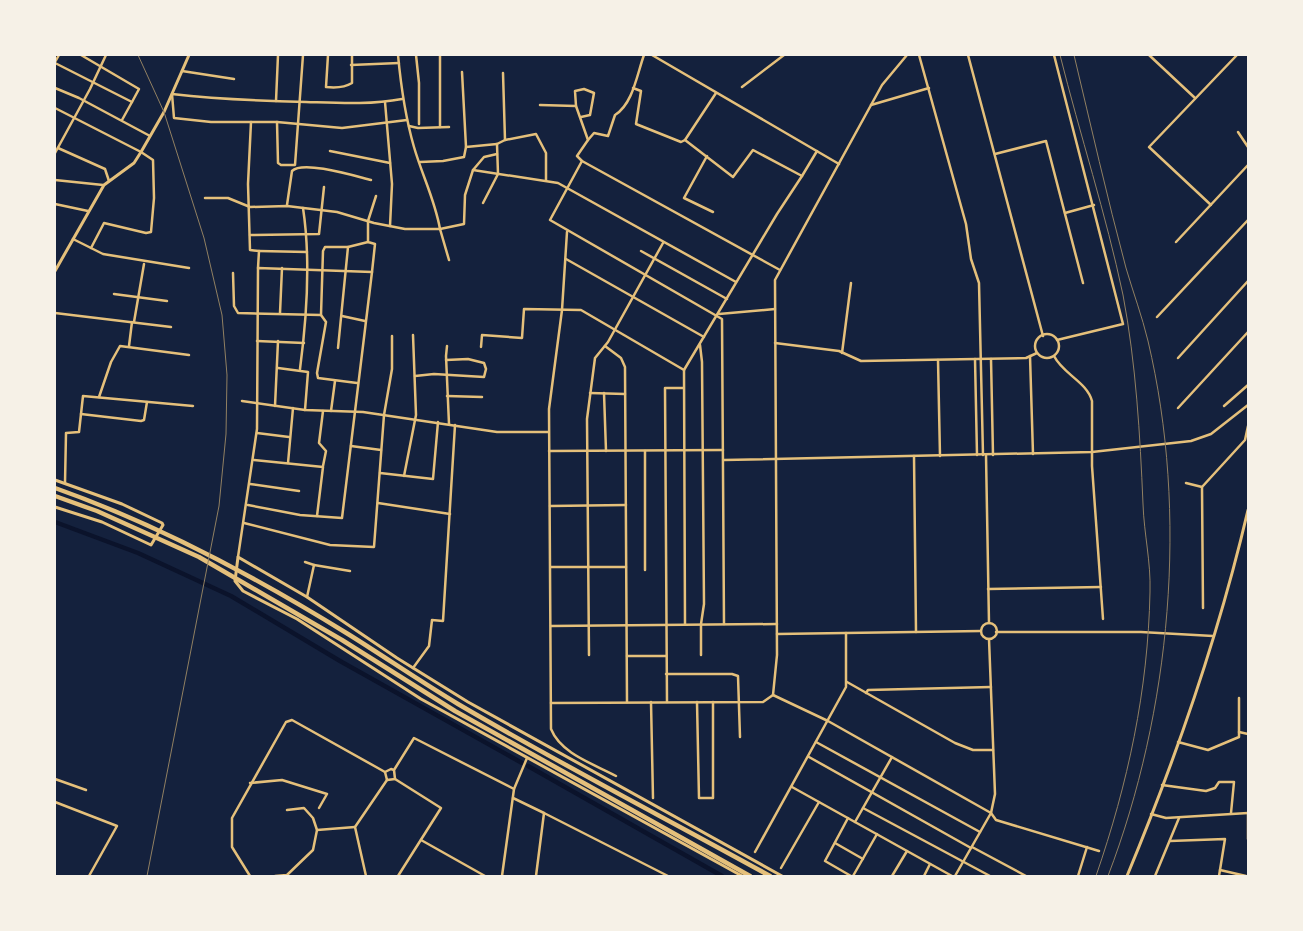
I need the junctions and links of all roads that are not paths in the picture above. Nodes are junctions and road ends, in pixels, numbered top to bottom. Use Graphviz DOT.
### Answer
graph roads {
  1 [pos="58,55"];
  2 [pos="81,55"];
  3 [pos="106,55"];
  4 [pos="188,55"];
  5 [pos="278,55"];
  6 [pos="303,55"];
  7 [pos="328,55"];
  8 [pos="352,55"];
  9 [pos="398,55"];
  10 [pos="416,55"];
  11 [pos="440,55"];
  12 [pos="644,55"];
  13 [pos="652,55"];
  14 [pos="784,55"];
  15 [pos="907,55"];
  16 [pos="920,55"];
  17 [pos="968,55"];
  18 [pos="1054,55"];
  19 [pos="1149,55"];
  20 [pos="1237,55"];
  21 [pos="55,62"];
  22 [pos="398,63"];
  23 [pos="101,66"];
  24 [pos="352,66"];
  25 [pos="182,71"];
  26 [pos="462,72"];
  27 [pos="503,73"];
  28 [pos="234,79"];
  29 [pos="93,82"];
  30 [pos="742,87"];
  31 [pos="55,88"];
  32 [pos="633,88"];
  33 [pos="929,88"];
  34 [pos="716,93"];
  35 [pos="172,94"];
  36 [pos="1195,98"];
  37 [pos="402,99"];
  38 [pos="84,100"];
  39 [pos="276,101"];
  40 [pos="132,102"];
  41 [pos="298,102"];
  42 [pos="385,102"];
  43 [pos="540,105"];
  44 [pos="871,105"];
  45 [pos="576,106"];
  46 [pos="55,108"];
  47 [pos="581,117"];
  48 [pos="73,118"];
  49 [pos="122,120"];
  50 [pos="407,120"];
  51 [pos="252,122"];
  52 [pos="277,122"];
  53 [pos="385,123"];
  54 [pos="298,124"];
  55 [pos="419,124"];
  56 [pos="409,126"];
  57 [pos="440,127"];
  58 [pos="450,127"];
  59 [pos="1238,132"];
  60 [pos="150,136"];
  61 [pos="504,140"];
  62 [pos="588,140"];
  63 [pos="685,140"];
  64 [pos="497,144"];
  65 [pos="466,147"];
  66 [pos="1248,147"];
  67 [pos="58,148"];
  68 [pos="330,151"];
  69 [pos="817,151"];
  70 [pos="141,152"];
  71 [pos="55,153"];
  72 [pos="497,154"];
  73 [pos="995,154"];
  74 [pos="707,156"];
  75 [pos="582,161"];
  76 [pos="420,162"];
  77 [pos="390,163"];
  78 [pos="839,164"];
  79 [pos="1248,165"];
  80 [pos="472,170"];
  81 [pos="498,174"];
  82 [pos="802,176"];
  83 [pos="55,180"];
  84 [pos="371,180"];
  85 [pos="546,180"];
  86 [pos="109,181"];
  87 [pos="104,185"];
  88 [pos="324,187"];
  89 [pos="567,188"];
  90 [pos="376,196"];
  91 [pos="205,198"];
  92 [pos="483,203"];
  93 [pos="55,204"];
  94 [pos="1094,205"];
  95 [pos="1211,205"];
  96 [pos="250,206"];
  97 [pos="287,206"];
  98 [pos="303,208"];
  99 [pos="321,210"];
  100 [pos="88,211"];
  101 [pos="714,212"];
  102 [pos="1065,213"];
  103 [pos="1248,220"];
  104 [pos="368,221"];
  105 [pos="390,226"];
  106 [pos="440,229"];
  107 [pos="567,232"];
  108 [pos="250,235"];
  109 [pos="307,235"];
  110 [pos="73,240"];
  111 [pos="368,242"];
  112 [pos="663,242"];
  113 [pos="1176,242"];
  114 [pos="348,247"];
  115 [pos="91,248"];
  116 [pos="259,251"];
  117 [pos="641,251"];
  118 [pos="307,252"];
  119 [pos="752,256"];
  120 [pos="566,259"];
  121 [pos="654,259"];
  122 [pos="450,260"];
  123 [pos="144,264"];
  124 [pos="190,268"];
  125 [pos="258,268"];
  126 [pos="282,268"];
  127 [pos="306,269"];
  128 [pos="323,269"];
  129 [pos="780,270"];
  130 [pos="346,271"];
  131 [pos="55,272"];
  132 [pos="372,272"];
  133 [pos="233,273"];
  134 [pos="645,275"];
  135 [pos="1248,281"];
  136 [pos="736,282"];
  137 [pos="851,283"];
  138 [pos="1083,283"];
  139 [pos="114,294"];
  140 [pos="137,297"];
  141 [pos="633,297"];
  142 [pos="727,299"];
  143 [pos="167,301"];
  144 [pos="562,310"];
  145 [pos="775,310"];
  146 [pos="55,313"];
  147 [pos="256,313"];
  148 [pos="280,313"];
  149 [pos="717,314"];
  150 [pos="304,315"];
  151 [pos="321,315"];
  152 [pos="342,316"];
  153 [pos="1158,316"];
  154 [pos="366,321"];
  155 [pos="133,322"];
  156 [pos="170,327"];
  157 [pos="615,330"];
  158 [pos="1248,332"];
  159 [pos="413,335"];
  160 [pos="392,336"];
  161 [pos="1043,336"];
  162 [pos="704,337"];
  163 [pos="1057,340"];
  164 [pos="257,341"];
  165 [pos="278,341"];
  166 [pos="304,343"];
  167 [pos="775,343"];
  168 [pos="700,344"];
  169 [pos="129,346"];
  170 [pos="447,346"];
  171 [pos="481,346"];
  172 [pos="605,346"];
  173 [pos="338,348"];
  174 [pos="842,353"];
  175 [pos="1038,353"];
  176 [pos="189,355"];
  177 [pos="1030,356"];
  178 [pos="1054,356"];
  179 [pos="981,358"];
  180 [pos="991,358"];
  181 [pos="1178,358"];
  182 [pos="975,359"];
  183 [pos="446,360"];
  184 [pos="938,360"];
  185 [pos="278,368"];
  186 [pos="300,369"];
  187 [pos="684,370"];
  188 [pos="446,375"];
  189 [pos="415,376"];
  190 [pos="335,382"];
  191 [pos="357,383"];
  192 [pos="1248,385"];
  193 [pos="683,388"];
  194 [pos="590,393"];
  195 [pos="604,394"];
  196 [pos="625,394"];
  197 [pos="447,396"];
  198 [pos="99,397"];
  199 [pos="482,397"];
  200 [pos="242,401"];
  201 [pos="147,402"];
  202 [pos="258,403"];
  203 [pos="1248,405"];
  204 [pos="192,406"];
  205 [pos="275,406"];
  206 [pos="1224,406"];
  207 [pos="293,408"];
  208 [pos="1178,408"];
  209 [pos="305,410"];
  210 [pos="323,411"];
  211 [pos="331,411"];
  212 [pos="355,412"];
  213 [pos="81,414"];
  214 [pos="384,415"];
  215 [pos="414,419"];
  216 [pos="438,422"];
  217 [pos="449,424"];
  218 [pos="455,425"];
  219 [pos="1248,426"];
  220 [pos="257,432"];
  221 [pos="549,432"];
  222 [pos="289,437"];
  223 [pos="351,446"];
  224 [pos="381,450"];
  225 [pos="723,450"];
  226 [pos="549,451"];
  227 [pos="587,451"];
  228 [pos="606,451"];
  229 [pos="625,451"];
  230 [pos="645,451"];
  231 [pos="665,451"];
  232 [pos="684,451"];
  233 [pos="703,451"];
  234 [pos="1092,452"];
  235 [pos="1033,454"];
  236 [pos="977,455"];
  237 [pos="984,455"];
  238 [pos="993,455"];
  239 [pos="914,456"];
  240 [pos="940,456"];
  241 [pos="776,459"];
  242 [pos="254,460"];
  243 [pos="723,460"];
  244 [pos="288,463"];
  245 [pos="323,467"];
  246 [pos="380,474"];
  247 [pos="404,476"];
  248 [pos="55,480"];
  249 [pos="65,483"];
  250 [pos="1186,483"];
  251 [pos="250,484"];
  252 [pos="1202,487"];
  253 [pos="55,488"];
  254 [pos="299,491"];
  255 [pos="55,496"];
  256 [pos="378,503"];
  257 [pos="247,505"];
  258 [pos="626,505"];
  259 [pos="550,506"];
  260 [pos="588,506"];
  261 [pos="55,507"];
  262 [pos="1248,510"];
  263 [pos="450,514"];
  264 [pos="317,516"];
  265 [pos="244,523"];
  266 [pos="238,558"];
  267 [pos="306,562"];
  268 [pos="314,565"];
  269 [pos="550,567"];
  270 [pos="588,567"];
  271 [pos="626,567"];
  272 [pos="645,570"];
  273 [pos="350,571"];
  274 [pos="1101,587"];
  275 [pos="988,589"];
  276 [pos="307,597"];
  277 [pos="1203,608"];
  278 [pos="1103,619"];
  279 [pos="989,623"];
  280 [pos="685,624"];
  281 [pos="701,624"];
  282 [pos="724,624"];
  283 [pos="777,624"];
  284 [pos="589,625"];
  285 [pos="627,625"];
  286 [pos="666,625"];
  287 [pos="551,626"];
  288 [pos="981,630"];
  289 [pos="916,632"];
  290 [pos="996,632"];
  291 [pos="846,633"];
  292 [pos="777,634"];
  293 [pos="1213,636"];
  294 [pos="989,639"];
  295 [pos="589,655"];
  296 [pos="701,655"];
  297 [pos="627,656"];
  298 [pos="666,656"];
  299 [pos="413,668"];
  300 [pos="666,674"];
  301 [pos="847,682"];
  302 [pos="991,687"];
  303 [pos="866,693"];
  304 [pos="773,696"];
  305 [pos="1239,698"];
  306 [pos="627,702"];
  307 [pos="651,702"];
  308 [pos="666,702"];
  309 [pos="697,702"];
  310 [pos="713,702"];
  311 [pos="738,702"];
  312 [pos="551,703"];
  313 [pos="468,721"];
  314 [pos="828,721"];
  315 [pos="1239,732"];
  316 [pos="1248,734"];
  317 [pos="740,738"];
  318 [pos="816,742"];
  319 [pos="1177,742"];
  320 [pos="993,750"];
  321 [pos="528,757"];
  322 [pos="808,757"];
  323 [pos="892,757"];
  324 [pos="394,770"];
  325 [pos="385,772"];
  326 [pos="616,776"];
  327 [pos="395,778"];
  328 [pos="880,778"];
  329 [pos="55,779"];
  330 [pos="387,780"];
  331 [pos="250,783"];
  332 [pos="1162,785"];
  333 [pos="792,787"];
  334 [pos="514,789"];
  335 [pos="86,790"];
  336 [pos="872,793"];
  337 [pos="513,798"];
  338 [pos="653,798"];
  339 [pos="55,802"];
  340 [pos="819,802"];
  341 [pos="319,808"];
  342 [pos="863,808"];
  343 [pos="287,810"];
  344 [pos="544,813"];
  345 [pos="991,813"];
  346 [pos="1231,813"];
  347 [pos="1248,813"];
  348 [pos="1151,814"];
  349 [pos="848,818"];
  350 [pos="1179,818"];
  351 [pos="856,822"];
  352 [pos="355,827"];
  353 [pos="316,830"];
  354 [pos="980,832"];
  355 [pos="877,834"];
  356 [pos="1248,839"];
  357 [pos="421,840"];
  358 [pos="1170,841"];
  359 [pos="834,843"];
  360 [pos="972,847"];
  361 [pos="1087,847"];
  362 [pos="907,850"];
  363 [pos="1099,850"];
  364 [pos="755,852"];
  365 [pos="863,859"];
  366 [pos="963,862"];
  367 [pos="931,864"];
  368 [pos="764,866"];
  369 [pos="781,868"];
  370 [pos="759,870"];
  371 [pos="1220,870"];
  372 [pos="89,876"];
  373 [pos="250,876"];
  374 [pos="275,876"];
  375 [pos="366,876"];
  376 [pos="398,876"];
  377 [pos="486,876"];
  378 [pos="502,876"];
  379 [pos="536,876"];
  380 [pos="668,876"];
  381 [pos="742,876"];
  382 [pos="750,876"];
  383 [pos="770,876"];
  384 [pos="782,876"];
  385 [pos="852,876"];
  386 [pos="892,876"];
  387 [pos="924,876"];
  388 [pos="954,876"];
  389 [pos="990,876"];
  390 [pos="1026,876"];
  391 [pos="1078,876"];
  392 [pos="1127,876"];
  393 [pos="1155,876"];
  394 [pos="1219,876"];
  395 [pos="1246,876"];
  1 -- 21 [label="street"];
  2 -- 23 [label="street"];
  3 -- 23 [label="street"];
  4 -- 25 [label="street"];
  5 -- 39 [label="street"];
  6 -- 41 [label="street"];
  7 -- 24 [label="street"];
  8 -- 24 [label="street"];
  9 -- 22 [label="street"];
  10 -- 55 [label="street"];
  11 -- 57 [label="street"];
  12 -- 32 [label="street"];
  13 -- 34 [label="street"];
  14 -- 30 [label="street"];
  15 -- 44 [label="street"];
  16 -- 33 [label="street"];
  17 -- 73 [label="street"];
  18 -- 94 [label="street"];
  19 -- 36 [label="street"];
  20 -- 36 [label="street"];
  21 -- 29 [label="street"];
  22 -- 24 [label="street"];
  22 -- 37 [label="street"];
  23 -- 29 [label="street"];
  23 -- 40 [label="street"];
  25 -- 28 [label="street"];
  25 -- 35 [label="street"];
  26 -- 65 [label="street"];
  27 -- 61 [label="street"];
  29 -- 38 [label="street"];
  29 -- 40 [label="street"];
  31 -- 38 [label="street"];
  32 -- 62 [label="street"];
  32 -- 63 [label="street"];
  33 -- 44 [label="street"];
  33 -- 179 [label="street"];
  34 -- 63 [label="street"];
  34 -- 69 [label="street"];
  35 -- 39 [label="street"];
  35 -- 51 [label="street"];
  35 -- 60 [label="street"];
  36 -- 95 [label="street"];
  37 -- 42 [label="street"];
  37 -- 50 [label="street"];
  38 -- 48 [label="street"];
  38 -- 49 [label="street"];
  39 -- 41 [label="street"];
  40 -- 49 [label="street"];
  41 -- 42 [label="street"];
  41 -- 54 [label="street"];
  42 -- 53 [label="street"];
  43 -- 45 [label="street"];
  44 -- 78 [label="street"];
  45 -- 47 [label="street"];
  45 -- 47 [label="street"];
  46 -- 48 [label="street"];
  47 -- 62 [label="street"];
  48 -- 67 [label="street"];
  48 -- 70 [label="street"];
  49 -- 60 [label="street"];
  50 -- 53 [label="street"];
  50 -- 56 [label="street"];
  51 -- 52 [label="street"];
  51 -- 96 [label="street"];
  52 -- 54 [label="street"];
  52 -- 54 [label="street"];
  53 -- 54 [label="street"];
  53 -- 77 [label="street"];
  56 -- 57 [label="street"];
  56 -- 76 [label="street"];
  57 -- 58 [label="street"];
  59 -- 66 [label="street"];
  60 -- 70 [label="street"];
  61 -- 64 [label="street"];
  61 -- 85 [label="street"];
  62 -- 75 [label="street"];
  63 -- 74 [label="street"];
  64 -- 65 [label="street"];
  64 -- 72 [label="street"];
  65 -- 76 [label="street"];
  67 -- 71 [label="street"];
  67 -- 86 [label="street"];
  68 -- 77 [label="street"];
  69 -- 78 [label="street"];
  69 -- 82 [label="street"];
  70 -- 86 [label="street"];
  70 -- 115 [label="street"];
  72 -- 80 [label="street"];
  72 -- 81 [label="street"];
  73 -- 102 [label="street"];
  73 -- 161 [label="street"];
  74 -- 82 [label="street"];
  74 -- 101 [label="street"];
  75 -- 89 [label="street"];
  75 -- 119 [label="street"];
  76 -- 106 [label="street"];
  77 -- 105 [label="street"];
  78 -- 129 [label="street"];
  79 -- 95 [label="street"];
  80 -- 81 [label="street"];
  80 -- 106 [label="street"];
  81 -- 85 [label="street"];
  81 -- 92 [label="street"];
  82 -- 119 [label="street"];
  83 -- 87 [label="street"];
  84 -- 97 [label="street"];
  85 -- 89 [label="street"];
  86 -- 87 [label="street"];
  87 -- 100 [label="street"];
  88 -- 99 [label="street"];
  89 -- 107 [label="street"];
  89 -- 112 [label="street"];
  90 -- 104 [label="street"];
  91 -- 96 [label="street"];
  93 -- 100 [label="street"];
  94 -- 102 [label="street"];
  94 -- 163 [label="street"];
  95 -- 113 [label="street"];
  96 -- 97 [label="street"];
  96 -- 108 [label="street"];
  97 -- 98 [label="street"];
  98 -- 99 [label="street"];
  98 -- 109 [label="street"];
  99 -- 104 [label="street"];
  99 -- 109 [label="street"];
  100 -- 110 [label="street"];
  102 -- 138 [label="street"];
  103 -- 153 [label="street"];
  104 -- 105 [label="street"];
  104 -- 111 [label="street"];
  105 -- 106 [label="street"];
  106 -- 122 [label="street"];
  107 -- 120 [label="street"];
  107 -- 134 [label="street"];
  108 -- 109 [label="street"];
  108 -- 116 [label="street"];
  109 -- 118 [label="street"];
  110 -- 115 [label="street"];
  110 -- 131 [label="street"];
  111 -- 114 [label="street"];
  111 -- 132 [label="street"];
  112 -- 121 [label="street"];
  112 -- 136 [label="street"];
  114 -- 128 [label="street"];
  114 -- 130 [label="street"];
  115 -- 124 [label="street"];
  116 -- 118 [label="street"];
  116 -- 125 [label="street"];
  117 -- 121 [label="street"];
  118 -- 127 [label="street"];
  119 -- 129 [label="street"];
  119 -- 136 [label="street"];
  120 -- 141 [label="street"];
  120 -- 144 [label="street"];
  121 -- 134 [label="street"];
  121 -- 142 [label="street"];
  123 -- 140 [label="street"];
  125 -- 126 [label="street"];
  125 -- 147 [label="street"];
  126 -- 127 [label="street"];
  126 -- 148 [label="street"];
  127 -- 128 [label="street"];
  127 -- 150 [label="street"];
  128 -- 130 [label="street"];
  128 -- 151 [label="street"];
  129 -- 145 [label="street"];
  130 -- 132 [label="street"];
  130 -- 152 [label="street"];
  132 -- 154 [label="street"];
  133 -- 147 [label="street"];
  134 -- 141 [label="street"];
  134 -- 149 [label="street"];
  135 -- 181 [label="street"];
  136 -- 142 [label="street"];
  137 -- 174 [label="street"];
  139 -- 140 [label="street"];
  140 -- 143 [label="street"];
  140 -- 155 [label="street"];
  141 -- 157 [label="street"];
  141 -- 162 [label="street"];
  142 -- 149 [label="street"];
  144 -- 157 [label="street"];
  144 -- 171 [label="street"];
  144 -- 221 [label="street"];
  145 -- 149 [label="street"];
  145 -- 167 [label="street"];
  146 -- 155 [label="street"];
  147 -- 148 [label="street"];
  147 -- 164 [label="street"];
  148 -- 150 [label="street"];
  149 -- 162 [label="street"];
  149 -- 225 [label="street"];
  150 -- 151 [label="street"];
  150 -- 166 [label="street"];
  151 -- 190 [label="street"];
  152 -- 154 [label="street"];
  152 -- 173 [label="street"];
  154 -- 191 [label="street"];
  155 -- 156 [label="street"];
  155 -- 169 [label="street"];
  157 -- 172 [label="street"];
  157 -- 187 [label="street"];
  158 -- 208 [label="street"];
  159 -- 189 [label="street"];
  160 -- 214 [label="street"];
  161 -- 163 [label="street"];
  161 -- 175 [label="street"];
  162 -- 168 [label="street"];
  163 -- 178 [label="street"];
  164 -- 165 [label="street"];
  164 -- 202 [label="street"];
  165 -- 166 [label="street"];
  165 -- 185 [label="street"];
  166 -- 186 [label="street"];
  167 -- 174 [label="street"];
  167 -- 241 [label="street"];
  168 -- 187 [label="street"];
  168 -- 233 [label="street"];
  169 -- 176 [label="street"];
  169 -- 198 [label="street"];
  170 -- 183 [label="street"];
  172 -- 194 [label="street"];
  172 -- 196 [label="street"];
  174 -- 184 [label="street"];
  175 -- 177 [label="street"];
  175 -- 178 [label="street"];
  177 -- 180 [label="street"];
  177 -- 235 [label="street"];
  178 -- 234 [label="street"];
  179 -- 180 [label="street"];
  179 -- 182 [label="street"];
  179 -- 237 [label="street"];
  180 -- 238 [label="street"];
  182 -- 184 [label="street"];
  182 -- 236 [label="street"];
  183 -- 188 [label="street"];
  183 -- 188 [label="street"];
  184 -- 240 [label="street"];
  185 -- 186 [label="street"];
  185 -- 205 [label="street"];
  186 -- 209 [label="street"];
  187 -- 193 [label="street"];
  188 -- 189 [label="street"];
  188 -- 197 [label="street"];
  189 -- 215 [label="street"];
  190 -- 191 [label="street"];
  190 -- 211 [label="street"];
  191 -- 212 [label="street"];
  192 -- 206 [label="street"];
  193 -- 231 [label="street"];
  193 -- 232 [label="street"];
  194 -- 195 [label="street"];
  194 -- 227 [label="street"];
  195 -- 196 [label="street"];
  195 -- 228 [label="street"];
  196 -- 229 [label="street"];
  197 -- 199 [label="street"];
  197 -- 217 [label="street"];
  198 -- 201 [label="street"];
  198 -- 213 [label="street"];
  200 -- 202 [label="street"];
  201 -- 204 [label="street"];
  201 -- 213 [label="street"];
  202 -- 205 [label="street"];
  202 -- 220 [label="street"];
  203 -- 234 [label="street"];
  205 -- 207 [label="street"];
  207 -- 209 [label="street"];
  207 -- 222 [label="street"];
  209 -- 210 [label="street"];
  210 -- 211 [label="street"];
  210 -- 245 [label="street"];
  211 -- 212 [label="street"];
  212 -- 214 [label="street"];
  212 -- 223 [label="street"];
  213 -- 249 [label="street"];
  214 -- 215 [label="street"];
  214 -- 224 [label="street"];
  215 -- 216 [label="street"];
  215 -- 247 [label="street"];
  216 -- 217 [label="street"];
  216 -- 247 [label="street"];
  217 -- 218 [label="street"];
  218 -- 221 [label="street"];
  218 -- 263 [label="street"];
  219 -- 252 [label="street"];
  220 -- 222 [label="street"];
  220 -- 242 [label="street"];
  221 -- 226 [label="street"];
  222 -- 244 [label="street"];
  223 -- 224 [label="street"];
  223 -- 264 [label="street"];
  224 -- 246 [label="street"];
  225 -- 233 [label="street"];
  225 -- 243 [label="street"];
  226 -- 227 [label="street"];
  226 -- 259 [label="street"];
  227 -- 228 [label="street"];
  227 -- 260 [label="street"];
  228 -- 229 [label="street"];
  229 -- 230 [label="street"];
  229 -- 258 [label="street"];
  230 -- 231 [label="street"];
  230 -- 272 [label="street"];
  231 -- 232 [label="street"];
  231 -- 286 [label="street"];
  232 -- 233 [label="street"];
  232 -- 280 [label="street"];
  233 -- 281 [label="street"];
  234 -- 235 [label="street"];
  234 -- 274 [label="street"];
  235 -- 238 [label="street"];
  236 -- 237 [label="street"];
  236 -- 240 [label="street"];
  237 -- 238 [label="street"];
  237 -- 275 [label="street"];
  239 -- 240 [label="street"];
  239 -- 241 [label="street"];
  239 -- 289 [label="street"];
  241 -- 243 [label="street"];
  241 -- 283 [label="street"];
  242 -- 244 [label="street"];
  242 -- 251 [label="street"];
  243 -- 282 [label="street"];
  244 -- 245 [label="street"];
  245 -- 264 [label="street"];
  246 -- 247 [label="street"];
  246 -- 256 [label="street"];
  248 -- 249 [label="street"];
  249 -- 261 [label="street"];
  250 -- 252 [label="street"];
  251 -- 254 [label="street"];
  251 -- 257 [label="street"];
  252 -- 277 [label="street"];
  253 -- 370 [label="highway"];
  255 -- 313 [label="highway"];
  256 -- 263 [label="street"];
  256 -- 265 [label="street"];
  257 -- 264 [label="street"];
  257 -- 265 [label="street"];
  258 -- 260 [label="street"];
  258 -- 271 [label="street"];
  259 -- 260 [label="street"];
  259 -- 269 [label="street"];
  260 -- 270 [label="street"];
  262 -- 293 [label="street"];
  263 -- 299 [label="street"];
  265 -- 266 [label="street"];
  266 -- 276 [label="street"];
  266 -- 313 [label="street"];
  267 -- 268 [label="street"];
  268 -- 273 [label="street"];
  268 -- 276 [label="street"];
  269 -- 270 [label="street"];
  269 -- 287 [label="street"];
  270 -- 271 [label="street"];
  270 -- 284 [label="street"];
  271 -- 285 [label="street"];
  274 -- 275 [label="street"];
  274 -- 278 [label="street"];
  275 -- 279 [label="street"];
  276 -- 299 [label="street"];
  279 -- 288 [label="street"];
  279 -- 290 [label="street"];
  280 -- 281 [label="street"];
  280 -- 286 [label="street"];
  281 -- 282 [label="street"];
  281 -- 296 [label="street"];
  282 -- 283 [label="street"];
  283 -- 292 [label="street"];
  284 -- 285 [label="street"];
  284 -- 287 [label="street"];
  284 -- 295 [label="street"];
  285 -- 286 [label="street"];
  285 -- 297 [label="street"];
  286 -- 298 [label="street"];
  287 -- 312 [label="street"];
  288 -- 289 [label="street"];
  288 -- 294 [label="street"];
  289 -- 291 [label="street"];
  290 -- 293 [label="street"];
  290 -- 294 [label="street"];
  291 -- 292 [label="street"];
  291 -- 301 [label="street"];
  292 -- 304 [label="street"];
  293 -- 319 [label="street"];
  294 -- 302 [label="street"];
  297 -- 298 [label="street"];
  297 -- 306 [label="street"];
  298 -- 300 [label="street"];
  299 -- 368 [label="street"];
  300 -- 308 [label="street"];
  300 -- 311 [label="street"];
  301 -- 303 [label="street"];
  301 -- 314 [label="street"];
  302 -- 303 [label="street"];
  302 -- 320 [label="street"];
  303 -- 320 [label="street"];
  304 -- 311 [label="street"];
  304 -- 314 [label="street"];
  305 -- 315 [label="street"];
  306 -- 307 [label="street"];
  306 -- 312 [label="street"];
  307 -- 308 [label="street"];
  307 -- 338 [label="street"];
  308 -- 309 [label="street"];
  309 -- 310 [label="street"];
  309 -- 310 [label="street"];
  310 -- 311 [label="street"];
  311 -- 317 [label="street"];
  312 -- 326 [label="street"];
  313 -- 321 [label="street"];
  313 -- 382 [label="highway"];
  314 -- 318 [label="street"];
  314 -- 323 [label="street"];
  315 -- 316 [label="street"];
  315 -- 319 [label="street"];
  318 -- 322 [label="street"];
  318 -- 328 [label="street"];
  319 -- 332 [label="street"];
  320 -- 345 [label="street"];
  321 -- 334 [label="street"];
  321 -- 381 [label="street"];
  322 -- 333 [label="street"];
  322 -- 336 [label="street"];
  323 -- 328 [label="street"];
  323 -- 345 [label="street"];
  324 -- 325 [label="street"];
  324 -- 327 [label="street"];
  324 -- 334 [label="street"];
  325 -- 330 [label="street"];
  325 -- 331 [label="street"];
  327 -- 330 [label="street"];
  327 -- 357 [label="street"];
  328 -- 336 [label="street"];
  328 -- 354 [label="street"];
  329 -- 335 [label="street"];
  330 -- 352 [label="street"];
  331 -- 341 [label="street"];
  331 -- 373 [label="street"];
  332 -- 346 [label="street"];
  332 -- 348 [label="street"];
  333 -- 340 [label="street"];
  333 -- 364 [label="street"];
  334 -- 337 [label="street"];
  336 -- 342 [label="street"];
  336 -- 360 [label="street"];
  337 -- 344 [label="street"];
  337 -- 378 [label="street"];
  339 -- 372 [label="street"];
  340 -- 349 [label="street"];
  340 -- 369 [label="street"];
  342 -- 351 [label="street"];
  342 -- 366 [label="street"];
  343 -- 353 [label="street"];
  344 -- 379 [label="street"];
  344 -- 380 [label="street"];
  345 -- 354 [label="street"];
  345 -- 361 [label="street"];
  346 -- 347 [label="street"];
  346 -- 350 [label="street"];
  347 -- 356 [label="street"];
  348 -- 350 [label="street"];
  348 -- 392 [label="street"];
  349 -- 351 [label="street"];
  349 -- 359 [label="street"];
  350 -- 358 [label="street"];
  351 -- 355 [label="street"];
  352 -- 353 [label="street"];
  352 -- 375 [label="street"];
  353 -- 374 [label="street"];
  354 -- 360 [label="street"];
  355 -- 362 [label="street"];
  355 -- 365 [label="street"];
  357 -- 376 [label="street"];
  357 -- 377 [label="street"];
  358 -- 371 [label="street"];
  358 -- 393 [label="street"];
  359 -- 365 [label="street"];
  359 -- 385 [label="street"];
  360 -- 366 [label="street"];
  360 -- 390 [label="street"];
  361 -- 363 [label="street"];
  361 -- 391 [label="street"];
  362 -- 367 [label="street"];
  362 -- 386 [label="street"];
  365 -- 385 [label="street"];
  366 -- 388 [label="street"];
  366 -- 389 [label="street"];
  367 -- 387 [label="street"];
  367 -- 388 [label="street"];
  368 -- 370 [label="highway"];
  368 -- 384 [label="street"];
  370 -- 383 [label="highway"];
  371 -- 394 [label="street"];
  371 -- 395 [label="street"];
}
